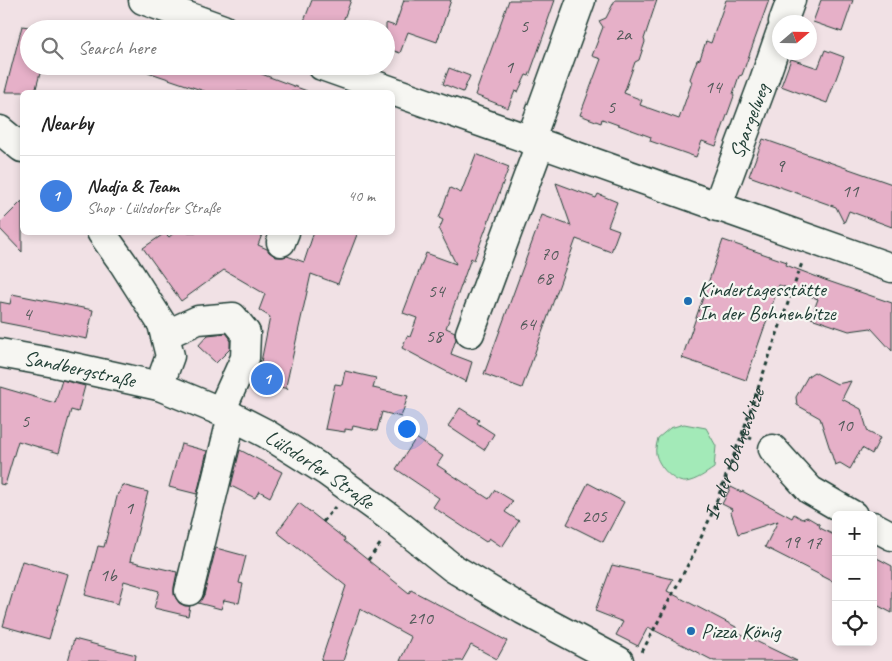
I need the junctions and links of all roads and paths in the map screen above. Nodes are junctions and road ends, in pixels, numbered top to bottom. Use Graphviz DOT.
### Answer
graph roads {
  1 [pos="143,0"];
  2 [pos="581,0"];
  3 [pos="791,0"];
  4 [pos="786,15"];
  5 [pos="198,20"];
  6 [pos="772,57"];
  7 [pos="333,78"];
  8 [pos="371,90"];
  9 [pos="395,98"];
  10 [pos="0,130"];
  11 [pos="535,142"];
  12 [pos="20,146"];
  13 [pos="717,207"];
  14 [pos="103,235"];
  15 [pos="811,239"];
  16 [pos="892,268"];
  17 [pos="470,333"];
  18 [pos="165,335"];
  19 [pos="0,353"];
  20 [pos="159,386"];
  21 [pos="227,414"];
  22 [pos="773,449"];
  23 [pos="846,511"];
  24 [pos="877,528"];
  25 [pos="892,536"];
  26 [pos="189,591"];
  27 [pos="581,652"];
  28 [pos="630,657"];
  1 -- 5 [label="street"];
  2 -- 11 [label="street"];
  3 -- 4 [label="street"];
  6 -- 13 [label="street, Spargelweg"];
  7 -- 8 [label="street"];
  9 -- 11 [label="street"];
  10 -- 12 [label="street"];
  11 -- 13 [label="street"];
  11 -- 17 [label="street"];
  13 -- 15 [label="street"];
  14 -- 18 [label="street"];
  15 -- 16 [label="street"];
  15 -- 28 [label="path, In der Bohnenbitze"];
  18 -- 20 [label="street"];
  18 -- 21 [label="street"];
  19 -- 20 [label="street, Sandbergstraße"];
  20 -- 21 [label="street, Lülsdorfer Straße"];
  21 -- 26 [label="street"];
  21 -- 27 [label="street, Lülsdorfer Straße"];
  22 -- 23 [label="street"];
  24 -- 25 [label="street"];
  27 -- 28 [label="street, Lülsdorfer Straße"];
}
